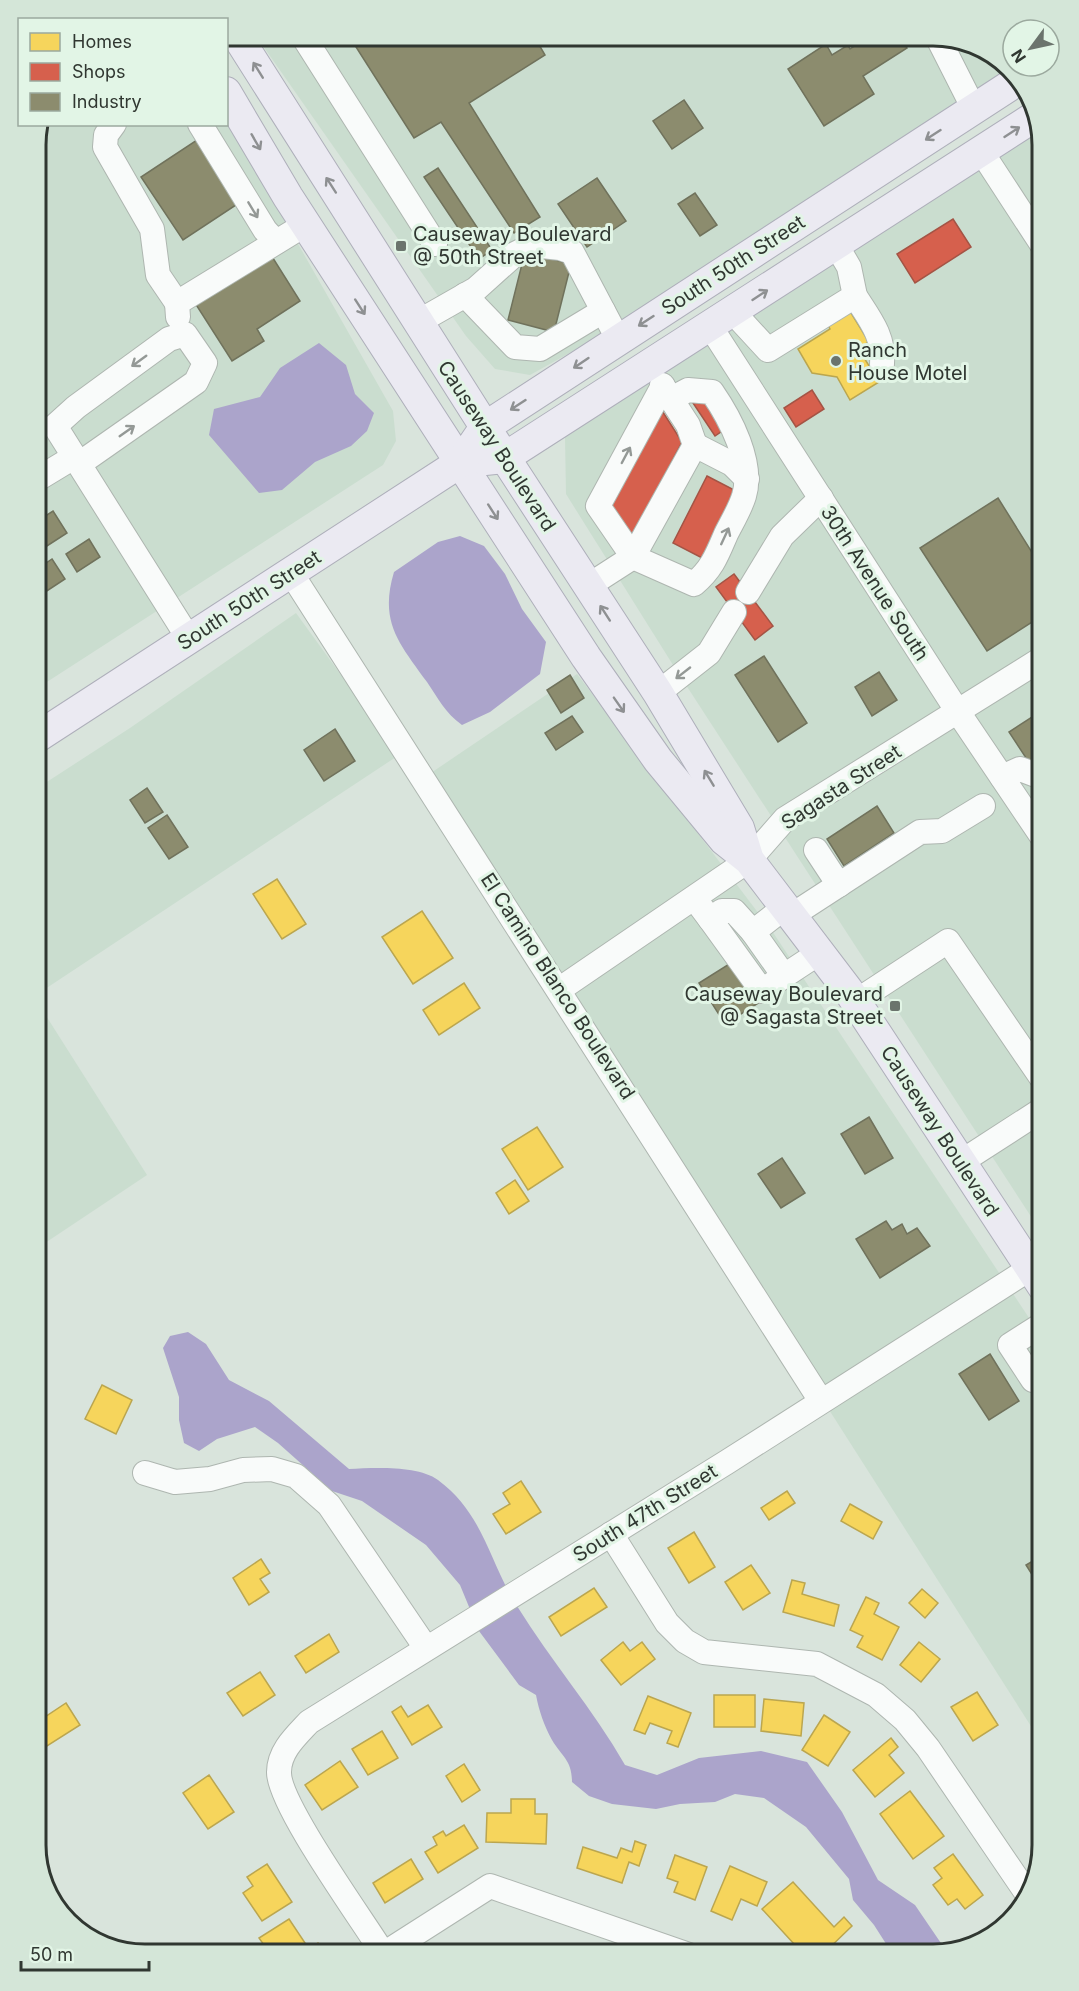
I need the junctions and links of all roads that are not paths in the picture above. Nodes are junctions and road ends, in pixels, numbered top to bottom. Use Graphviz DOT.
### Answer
graph roads {
  1 [pos="243,46"];
  2 [pos="309,46"];
  3 [pos="943,47"];
  4 [pos="1012,85"];
  5 [pos="228,95"];
  6 [pos="974,109"];
  7 [pos="1029,120"];
  8 [pos="113,126"];
  9 [pos="201,126"];
  10 [pos="981,151"];
  11 [pos="306,224"];
  12 [pos="1032,229"];
  13 [pos="276,242"];
  14 [pos="435,244"];
  15 [pos="836,245"];
  16 [pos="465,295"];
  17 [pos="855,296"];
  18 [pos="177,303"];
  19 [pos="603,311"];
  20 [pos="722,319"];
  21 [pos="418,322"];
  22 [pos="184,334"];
  23 [pos="618,339"];
  24 [pos="882,364"];
  25 [pos="661,383"];
  26 [pos="484,427"];
  27 [pos="695,445"];
  28 [pos="504,458"];
  29 [pos="77,460"];
  30 [pos="461,462"];
  31 [pos="47,475"];
  32 [pos="747,479"];
  33 [pos="821,498"];
  34 [pos="633,557"];
  35 [pos="291,573"];
  36 [pos="588,586"];
  37 [pos="748,592"];
  38 [pos="734,612"];
  39 [pos="189,639"];
  40 [pos="1032,665"];
  41 [pos="657,693"];
  42 [pos="958,712"];
  43 [pos="47,731"];
  44 [pos="1032,774"];
  45 [pos="1002,777"];
  46 [pos="983,806"];
  47 [pos="1032,822"];
  48 [pos="816,850"];
  49 [pos="749,860"];
  50 [pos="838,885"];
  51 [pos="694,898"];
  52 [pos="788,912"];
  53 [pos="710,919"];
  54 [pos="753,932"];
  55 [pos="819,953"];
  56 [pos="784,976"];
  57 [pos="560,989"];
  58 [pos="855,1002"];
  59 [pos="1032,1064"];
  60 [pos="1032,1116"];
  61 [pos="961,1162"];
  62 [pos="1032,1270"];
  63 [pos="1032,1281"];
  64 [pos="1032,1331"];
  65 [pos="1032,1378"];
  66 [pos="822,1401"];
  67 [pos="145,1473"];
  68 [pos="611,1534"];
  69 [pos="426,1648"];
  70 [pos="1023,1888"];
  71 [pos="377,1944"];
  72 [pos="399,1944"];
  73 [pos="657,1944"];
  21 -- 1 [label="main road, Causeway Boulevard, one-way"];
  2 -- 14 [label="street"];
  3 -- 6 [label="street"];
  4 -- 6 [label="main road, South 50th Street"];
  5 -- 11 [label="main road, Causeway Boulevard, one-way"];
  6 -- 23 [label="main road, South 50th Street, one-way"];
  10 -- 7 [label="main road, South 50th Street, one-way"];
  8 -- 18 [label="street"];
  9 -- 13 [label="street, one-way"];
  10 -- 12 [label="street"];
  10 -- 15 [label="main road, South 50th Street"];
  11 -- 13 [label="street"];
  11 -- 30 [label="main road, Causeway Boulevard, one-way"];
  13 -- 18 [label="street"];
  15 -- 17 [label="street"];
  20 -- 15 [label="main road, South 50th Street, one-way"];
  16 -- 19 [label="street"];
  16 -- 19 [label="street"];
  16 -- 21 [label="street"];
  17 -- 20 [label="street"];
  17 -- 24 [label="street"];
  18 -- 22 [label="street"];
  19 -- 23 [label="street"];
  20 -- 25 [label="main road, South 50th Street"];
  20 -- 33 [label="street, 30th Avenue South"];
  21 -- 26 [label="main road, Causeway Boulevard"];
  29 -- 22 [label="street, one-way"];
  22 -- 29 [label="street, one-way"];
  23 -- 26 [label="main road, South 50th Street, one-way"];
  25 -- 27 [label="street"];
  25 -- 28 [label="main road, South 50th Street"];
  25 -- 32 [label="street"];
  34 -- 25 [label="street, one-way"];
  26 -- 28 [label="main road, Causeway Boulevard"];
  26 -- 30 [label="main road, South 50th Street"];
  27 -- 32 [label="street"];
  27 -- 34 [label="street"];
  28 -- 30 [label="main road, South 50th Street"];
  28 -- 36 [label="main road, Causeway Boulevard"];
  29 -- 31 [label="street"];
  29 -- 39 [label="street"];
  30 -- 35 [label="main road, South 50th Street"];
  30 -- 49 [label="main road, Causeway Boulevard, one-way"];
  34 -- 32 [label="street, one-way"];
  33 -- 37 [label="street"];
  33 -- 42 [label="street, 30th Avenue South"];
  34 -- 36 [label="street"];
  35 -- 39 [label="main road, South 50th Street"];
  35 -- 57 [label="street, El Camino Blanco Boulevard"];
  41 -- 36 [label="main road, Causeway Boulevard, one-way"];
  38 -- 41 [label="street, one-way"];
  39 -- 43 [label="main road, South 50th Street"];
  40 -- 42 [label="street, Sagasta Street"];
  49 -- 41 [label="main road, Causeway Boulevard, one-way"];
  42 -- 45 [label="street, 30th Avenue South"];
  42 -- 49 [label="street, Sagasta Street"];
  44 -- 45 [label="street"];
  45 -- 47 [label="street, 30th Avenue South"];
  46 -- 50 [label="street"];
  48 -- 50 [label="street"];
  49 -- 51 [label="street, Sagasta Street"];
  49 -- 52 [label="main road, Causeway Boulevard"];
  50 -- 52 [label="street"];
  51 -- 53 [label="street"];
  51 -- 57 [label="street, Sagasta Street"];
  52 -- 54 [label="street"];
  52 -- 55 [label="main road, Causeway Boulevard"];
  53 -- 54 [label="street"];
  53 -- 56 [label="street"];
  54 -- 56 [label="street"];
  55 -- 56 [label="street"];
  55 -- 58 [label="main road, Causeway Boulevard"];
  57 -- 66 [label="street, El Camino Blanco Boulevard"];
  58 -- 59 [label="street"];
  58 -- 61 [label="main road, Causeway Boulevard"];
  60 -- 61 [label="street"];
  61 -- 62 [label="main road, Causeway Boulevard"];
  63 -- 66 [label="street, South 47th Street"];
  64 -- 65 [label="street"];
  66 -- 68 [label="street, South 47th Street"];
  67 -- 69 [label="street"];
  68 -- 69 [label="street, South 47th Street"];
  68 -- 70 [label="street"];
  69 -- 71 [label="street, South 47th Street"];
  72 -- 73 [label="street"];
}
